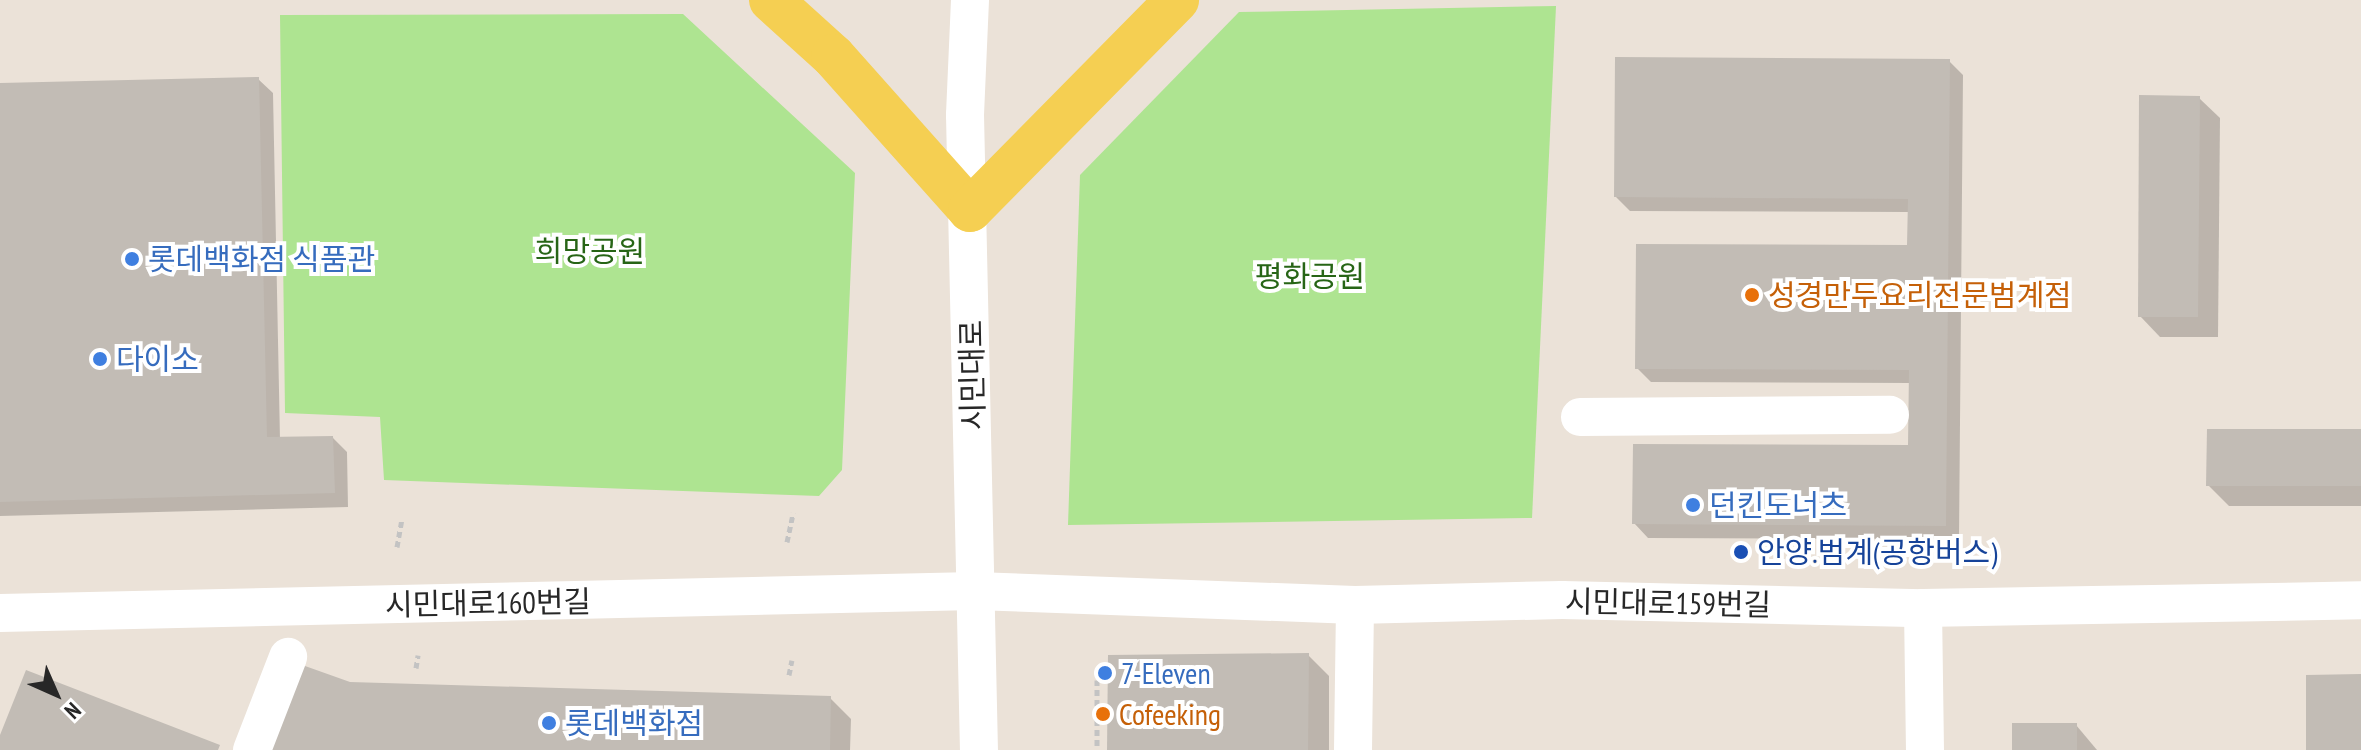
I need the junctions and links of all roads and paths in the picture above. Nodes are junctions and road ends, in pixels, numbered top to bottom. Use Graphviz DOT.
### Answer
graph roads {
  1 [pos="771,0"];
  2 [pos="970,0"];
  3 [pos="1177,0"];
  4 [pos="970,210"];
  5 [pos="1890,415"];
  6 [pos="1580,417"];
  7 [pos="793,513"];
  8 [pos="402,518"];
  9 [pos="787,542"];
  10 [pos="397,547"];
  11 [pos="975,591"];
  12 [pos="2361,600"];
  13 [pos="1355,605"];
  14 [pos="1923,608"];
  15 [pos="0,613"];
  16 [pos="418,655"];
  17 [pos="288,657"];
  18 [pos="792,660"];
  19 [pos="416,668"];
  20 [pos="789,675"];
  21 [pos="1097,680"];
  22 [pos="252,750"];
  23 [pos="979,750"];
  24 [pos="1097,750"];
  25 [pos="1353,750"];
  26 [pos="1925,750"];
  1 -- 4 [label="main road"];
  2 -- 4 [label="street, 시민대로"];
  3 -- 4 [label="main road"];
  4 -- 11 [label="street, 시민대로"];
  5 -- 6 [label="street"];
  7 -- 9 [label="path"];
  8 -- 10 [label="path"];
  11 -- 13 [label="street, 시민대로159번길"];
  11 -- 15 [label="street, 시민대로160번길"];
  11 -- 23 [label="street, 시민대로"];
  12 -- 14 [label="street, 시민대로159번길"];
  13 -- 14 [label="street, 시민대로159번길"];
  13 -- 25 [label="street"];
  14 -- 26 [label="street"];
  16 -- 19 [label="path"];
  17 -- 22 [label="street"];
  18 -- 20 [label="path"];
  21 -- 24 [label="path"];
}
